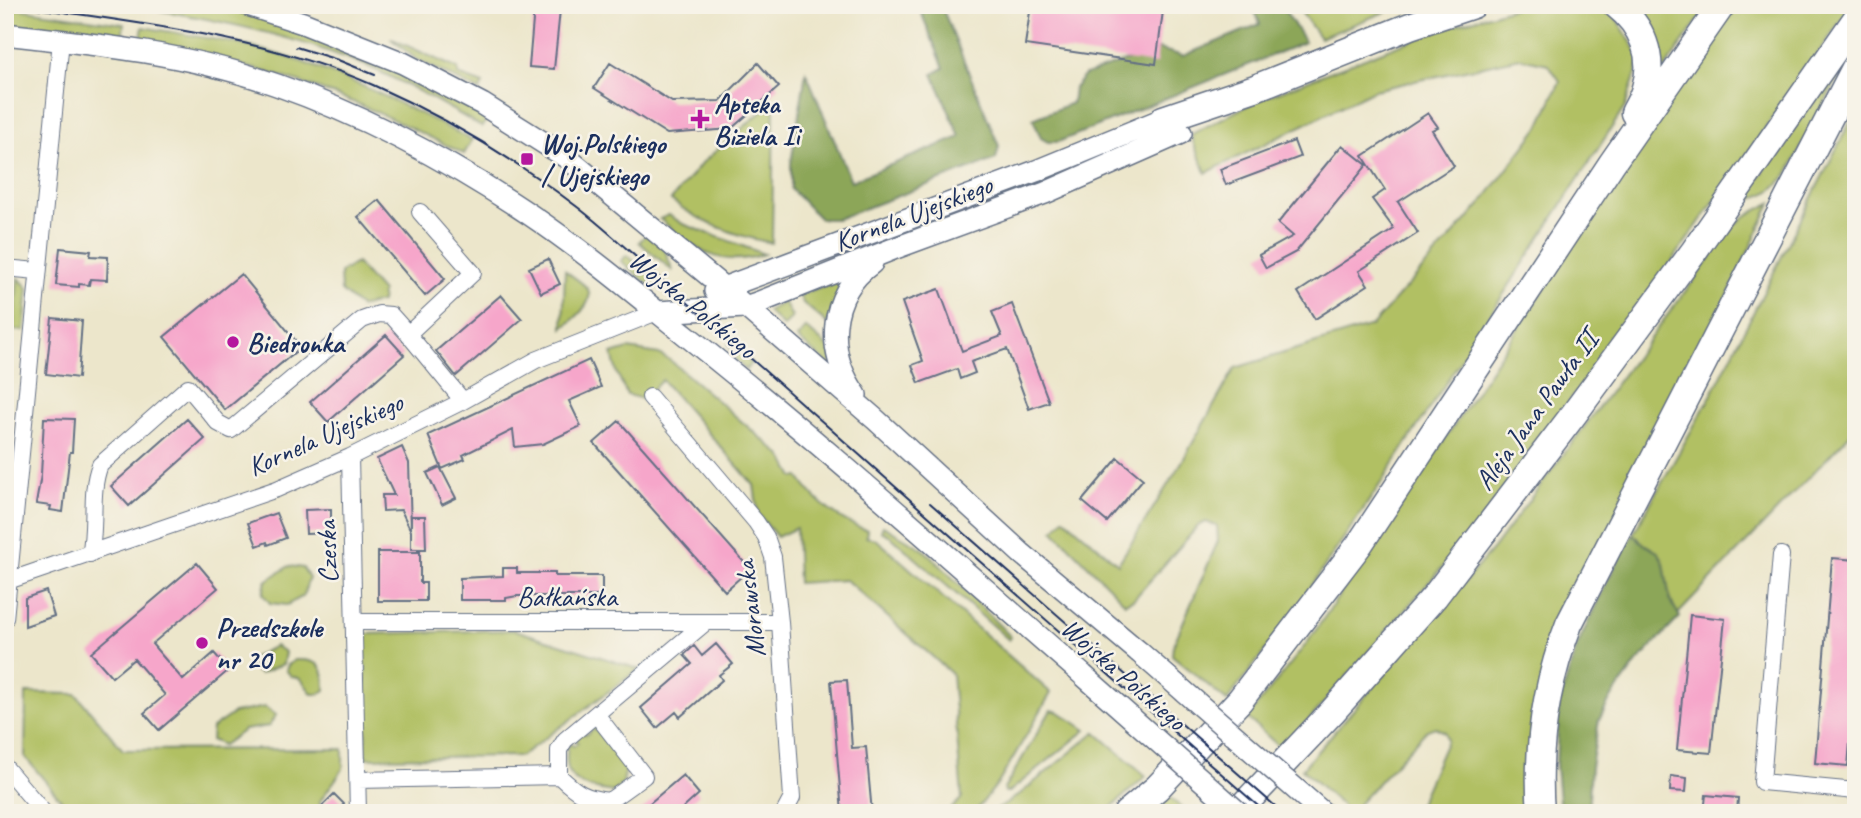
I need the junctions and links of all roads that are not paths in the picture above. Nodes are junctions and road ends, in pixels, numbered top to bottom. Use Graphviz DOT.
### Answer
graph roads {
  1 [pos="248,5"];
  2 [pos="1473,5"];
  3 [pos="1616,5"];
  4 [pos="1722,5"];
  5 [pos="1856,19"];
  6 [pos="5,34"];
  7 [pos="61,40"];
  8 [pos="1856,66"];
  9 [pos="1172,126"];
  10 [pos="1612,163"];
  11 [pos="419,212"];
  12 [pos="893,248"];
  13 [pos="5,268"];
  14 [pos="37,271"];
  15 [pos="724,288"];
  16 [pos="745,307"];
  17 [pos="657,312"];
  18 [pos="408,334"];
  19 [pos="650,397"];
  20 [pos="463,401"];
  21 [pos="875,419"];
  22 [pos="350,457"];
  23 [pos="13,475"];
  24 [pos="90,554"];
  25 [pos="1780,555"];
  26 [pos="8,582"];
  27 [pos="5,619"];
  28 [pos="355,622"];
  29 [pos="706,622"];
  30 [pos="780,622"];
  31 [pos="596,714"];
  32 [pos="5,767"];
  33 [pos="559,776"];
  34 [pos="358,780"];
  35 [pos="1856,791"];
  36 [pos="44,813"];
  37 [pos="358,813"];
  38 [pos="784,813"];
  39 [pos="1127,813"];
  40 [pos="1237,813"];
  41 [pos="1323,813"];
  42 [pos="1541,813"];
  1 -- 15 [label="street, Wojska Polskiego"];
  2 -- 9 [label="main road"];
  3 -- 10 [label="main road"];
  4 -- 10 [label="main road"];
  5 -- 40 [label="main road, Aleja Jana Pawła II"];
  6 -- 7 [label="street, Wojska Polskiego"];
  7 -- 14 [label="street"];
  7 -- 17 [label="street, Wojska Polskiego"];
  8 -- 42 [label="main road"];
  9 -- 12 [label="street, Kornela Ujejskiego"];
  9 -- 15 [label="street, Kornela Ujejskiego"];
  10 -- 39 [label="main road"];
  11 -- 18 [label="street"];
  12 -- 16 [label="street, Kornela Ujejskiego"];
  12 -- 21 [label="street"];
  13 -- 14 [label="street"];
  14 -- 23 [label="street"];
  15 -- 16 [label="street, Wojska Polskiego"];
  15 -- 17 [label="street, Kornela Ujejskiego"];
  16 -- 17 [label="street, Kornela Ujejskiego"];
  16 -- 21 [label="street, Wojska Polskiego"];
  17 -- 20 [label="street, Kornela Ujejskiego"];
  17 -- 40 [label="street, Wojska Polskiego, bridge"];
  18 -- 20 [label="street"];
  18 -- 24 [label="street"];
  19 -- 30 [label="street, Morawska"];
  20 -- 22 [label="street, Kornela Ujejskiego"];
  21 -- 41 [label="street, Wojska Polskiego, bridge"];
  22 -- 24 [label="street, Kornela Ujejskiego"];
  22 -- 28 [label="street, Czeska"];
  23 -- 26 [label="street"];
  24 -- 26 [label="street, Kornela Ujejskiego"];
  25 -- 35 [label="street"];
  26 -- 27 [label="street"];
  28 -- 29 [label="street, Bałkańska"];
  28 -- 34 [label="street, Czeska"];
  29 -- 30 [label="street, Bałkańska"];
  29 -- 31 [label="street"];
  30 -- 38 [label="street, Morawska"];
  31 -- 33 [label="street"];
  31 -- 33 [label="street"];
  32 -- 36 [label="street"];
  33 -- 34 [label="street"];
  34 -- 37 [label="street, Czeska"];
}
